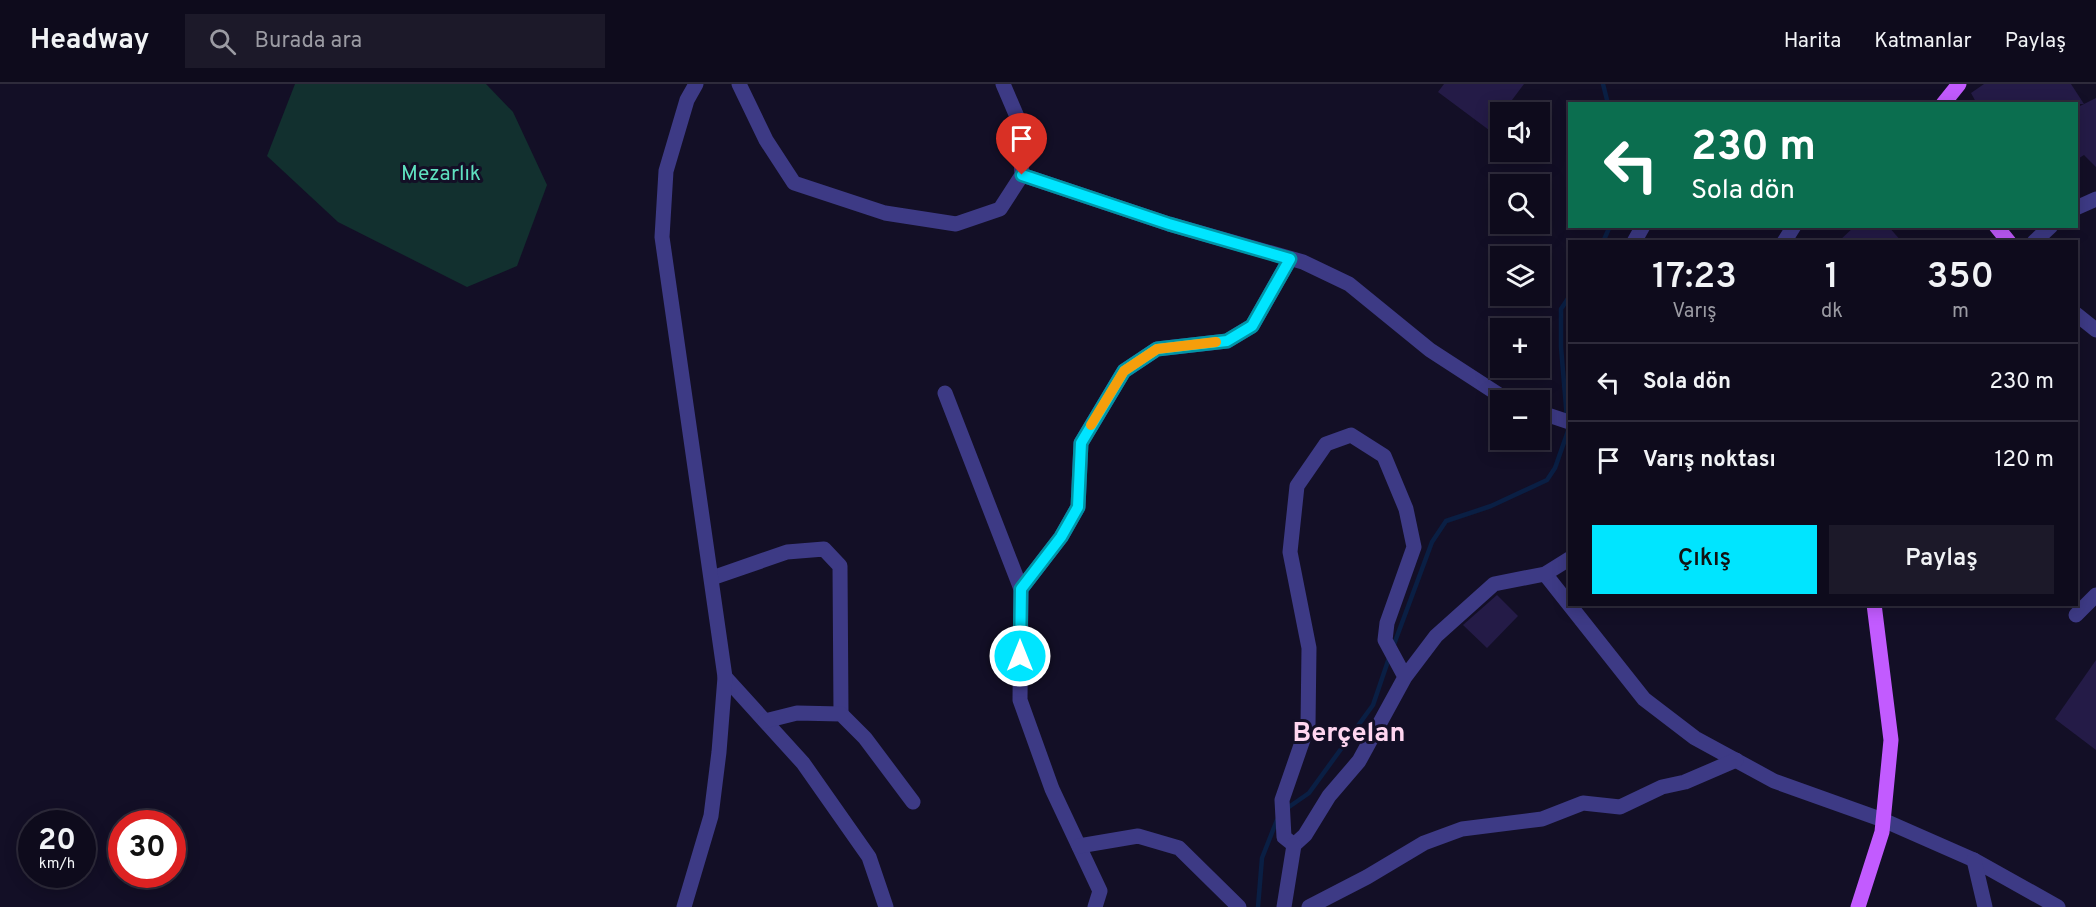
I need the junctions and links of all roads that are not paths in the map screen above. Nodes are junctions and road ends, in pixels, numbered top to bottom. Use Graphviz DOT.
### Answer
graph roads {
  1 [pos="696,84"];
  2 [pos="740,84"];
  3 [pos="1003,84"];
  4 [pos="1959,84"];
  5 [pos="1945,102"];
  6 [pos="1022,175"];
  7 [pos="2096,199"];
  8 [pos="2078,207"];
  9 [pos="1998,228"];
  10 [pos="2049,228"];
  11 [pos="2007,240"];
  12 [pos="2036,240"];
  13 [pos="1290,259"];
  14 [pos="2078,316"];
  15 [pos="2096,330"];
  16 [pos="1492,390"];
  17 [pos="945,393"];
  18 [pos="1550,416"];
  19 [pos="1568,422"];
  20 [pos="1568,560"];
  21 [pos="1545,574"];
  22 [pos="712,578"];
  23 [pos="1021,589"];
  24 [pos="2096,595"];
  25 [pos="1568,603"];
  26 [pos="1570,606"];
  27 [pos="1874,606"];
  28 [pos="2076,615"];
  29 [pos="725,677"];
  30 [pos="1405,677"];
  31 [pos="841,714"];
  32 [pos="765,722"];
  33 [pos="1736,760"];
  34 [pos="913,801"];
  35 [pos="1884,820"];
  36 [pos="1294,845"];
  37 [pos="1079,846"];
  38 [pos="1974,860"];
  39 [pos="684,907"];
  40 [pos="886,907"];
  41 [pos="1095,907"];
  42 [pos="1239,907"];
  43 [pos="1284,907"];
  44 [pos="1309,907"];
  45 [pos="1858,907"];
  46 [pos="1985,907"];
  47 [pos="2058,907"];
  1 -- 22 [label="street"];
  2 -- 6 [label="street"];
  3 -- 6 [label="street"];
  4 -- 5 [label="main road"];
  6 -- 13 [label="street"];
  7 -- 8 [label="street"];
  9 -- 11 [label="main road"];
  10 -- 12 [label="street"];
  13 -- 16 [label="street"];
  13 -- 23 [label="street"];
  14 -- 15 [label="street"];
  17 -- 23 [label="street"];
  18 -- 19 [label="street"];
  20 -- 21 [label="street"];
  21 -- 25 [label="street"];
  21 -- 30 [label="street"];
  22 -- 29 [label="street"];
  22 -- 31 [label="street"];
  23 -- 37 [label="street"];
  24 -- 28 [label="street"];
  26 -- 33 [label="street"];
  27 -- 35 [label="main road"];
  29 -- 32 [label="street"];
  29 -- 39 [label="street"];
  30 -- 36 [label="street"];
  30 -- 36 [label="street"];
  31 -- 32 [label="street"];
  31 -- 34 [label="street"];
  32 -- 40 [label="street"];
  33 -- 35 [label="street"];
  33 -- 44 [label="street"];
  35 -- 38 [label="street"];
  35 -- 45 [label="main road"];
  36 -- 43 [label="street"];
  37 -- 41 [label="street"];
  37 -- 42 [label="street"];
  38 -- 46 [label="street"];
  38 -- 47 [label="street"];
}
